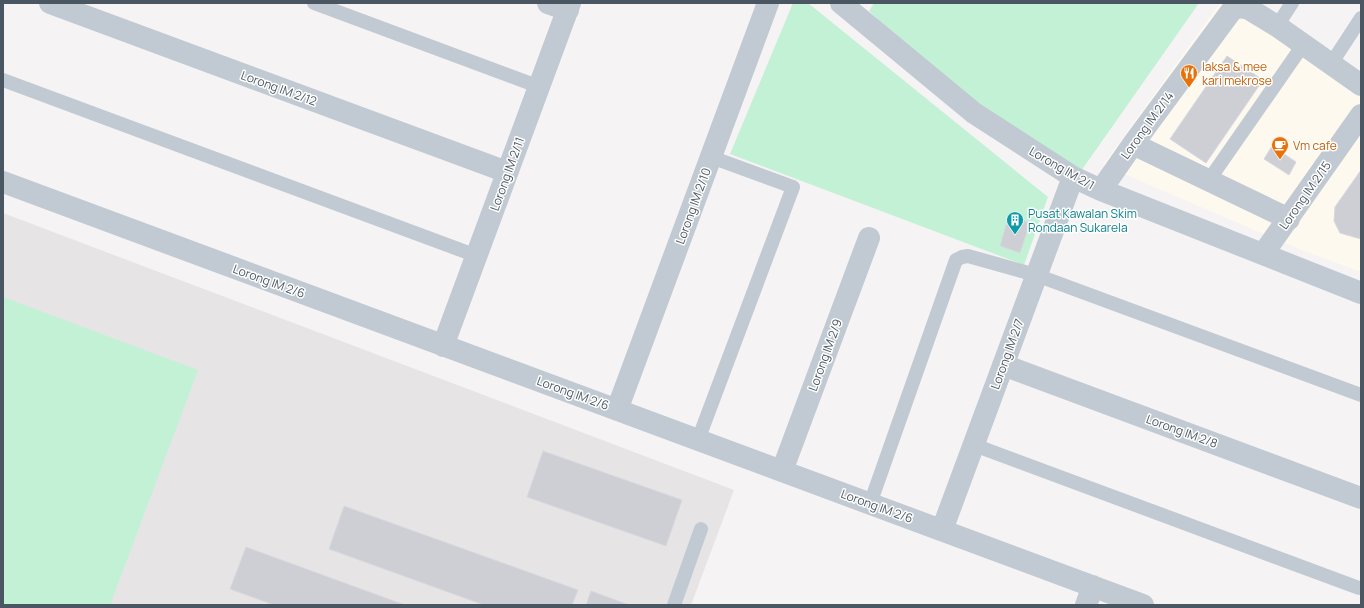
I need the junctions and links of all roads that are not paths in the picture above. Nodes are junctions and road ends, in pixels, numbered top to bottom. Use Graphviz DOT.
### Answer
graph roads {
  1 [pos="50,3"];
  2 [pos="314,3"];
  3 [pos="768,3"];
  4 [pos="841,3"];
  5 [pos="1292,3"];
  6 [pos="562,5"];
  7 [pos="1361,18"];
  8 [pos="1277,26"];
  9 [pos="1303,45"];
  10 [pos="1331,64"];
  11 [pos="3,80"];
  12 [pos="1361,85"];
  13 [pos="540,87"];
  14 [pos="1361,115"];
  15 [pos="1133,144"];
  16 [pos="711,157"];
  17 [pos="507,172"];
  18 [pos="1073,177"];
  19 [pos="1209,180"];
  20 [pos="3,182"];
  21 [pos="1101,190"];
  22 [pos="1289,219"];
  23 [pos="869,238"];
  24 [pos="1263,254"];
  25 [pos="477,256"];
  26 [pos="1036,275"];
  27 [pos="1361,293"];
  28 [pos="443,346"];
  29 [pos="1003,365"];
  30 [pos="1361,395"];
  31 [pos="617,410"];
  32 [pos="698,440"];
  33 [pos="974,445"];
  34 [pos="782,471"];
  35 [pos="1361,498"];
  36 [pos="870,504"];
  37 [pos="701,529"];
  38 [pos="942,530"];
  39 [pos="1359,588"];
  40 [pos="1089,596"];
  41 [pos="674,605"];
  42 [pos="1143,605"];
  1 -- 17 [label="street, Lorong IM 2/12"];
  2 -- 13 [label="lane"];
  3 -- 16 [label="street, Lorong IM 2/10"];
  4 -- 18 [label="street, Lorong IM 2/1"];
  5 -- 8 [label="lane"];
  6 -- 13 [label="street, Lorong IM 2/11"];
  7 -- 10 [label="lane"];
  8 -- 9 [label="street, Lorong IM 2/14"];
  8 -- 15 [label="street, Lorong IM 2/14"];
  9 -- 10 [label="street, Lorong IM 2/14"];
  9 -- 19 [label="lane"];
  10 -- 12 [label="street, Lorong IM 2/14"];
  11 -- 25 [label="lane"];
  13 -- 17 [label="street, Lorong IM 2/11"];
  14 -- 22 [label="street, Lorong IM 2/15"];
  15 -- 19 [label="street"];
  15 -- 21 [label="street, Lorong IM 2/14"];
  16 -- 31 [label="street, Lorong IM 2/10"];
  16 -- 32 [label="lane"];
  17 -- 25 [label="street, Lorong IM 2/11"];
  18 -- 21 [label="street, Lorong IM 2/1"];
  18 -- 26 [label="street, Lorong IM 2/7"];
  19 -- 22 [label="street"];
  20 -- 28 [label="street, Lorong IM 2/6"];
  21 -- 24 [label="street, Lorong IM 2/1"];
  22 -- 24 [label="street, Lorong IM 2/15"];
  23 -- 34 [label="street, Lorong IM 2/9"];
  24 -- 27 [label="street, Lorong IM 2/1"];
  25 -- 28 [label="street, Lorong IM 2/11"];
  26 -- 29 [label="street, Lorong IM 2/7"];
  26 -- 30 [label="lane"];
  26 -- 36 [label="lane"];
  28 -- 31 [label="street, Lorong IM 2/6"];
  29 -- 33 [label="street, Lorong IM 2/7"];
  29 -- 35 [label="street, Lorong IM 2/8"];
  31 -- 32 [label="street, Lorong IM 2/6"];
  32 -- 34 [label="street, Lorong IM 2/6"];
  33 -- 38 [label="street, Lorong IM 2/7"];
  33 -- 39 [label="lane"];
  34 -- 36 [label="street, Lorong IM 2/6"];
  36 -- 38 [label="street, Lorong IM 2/6"];
  37 -- 41 [label="lane"];
  38 -- 40 [label="street, Lorong IM 2/6"];
  40 -- 42 [label="street, Lorong IM 2/6"];
}
